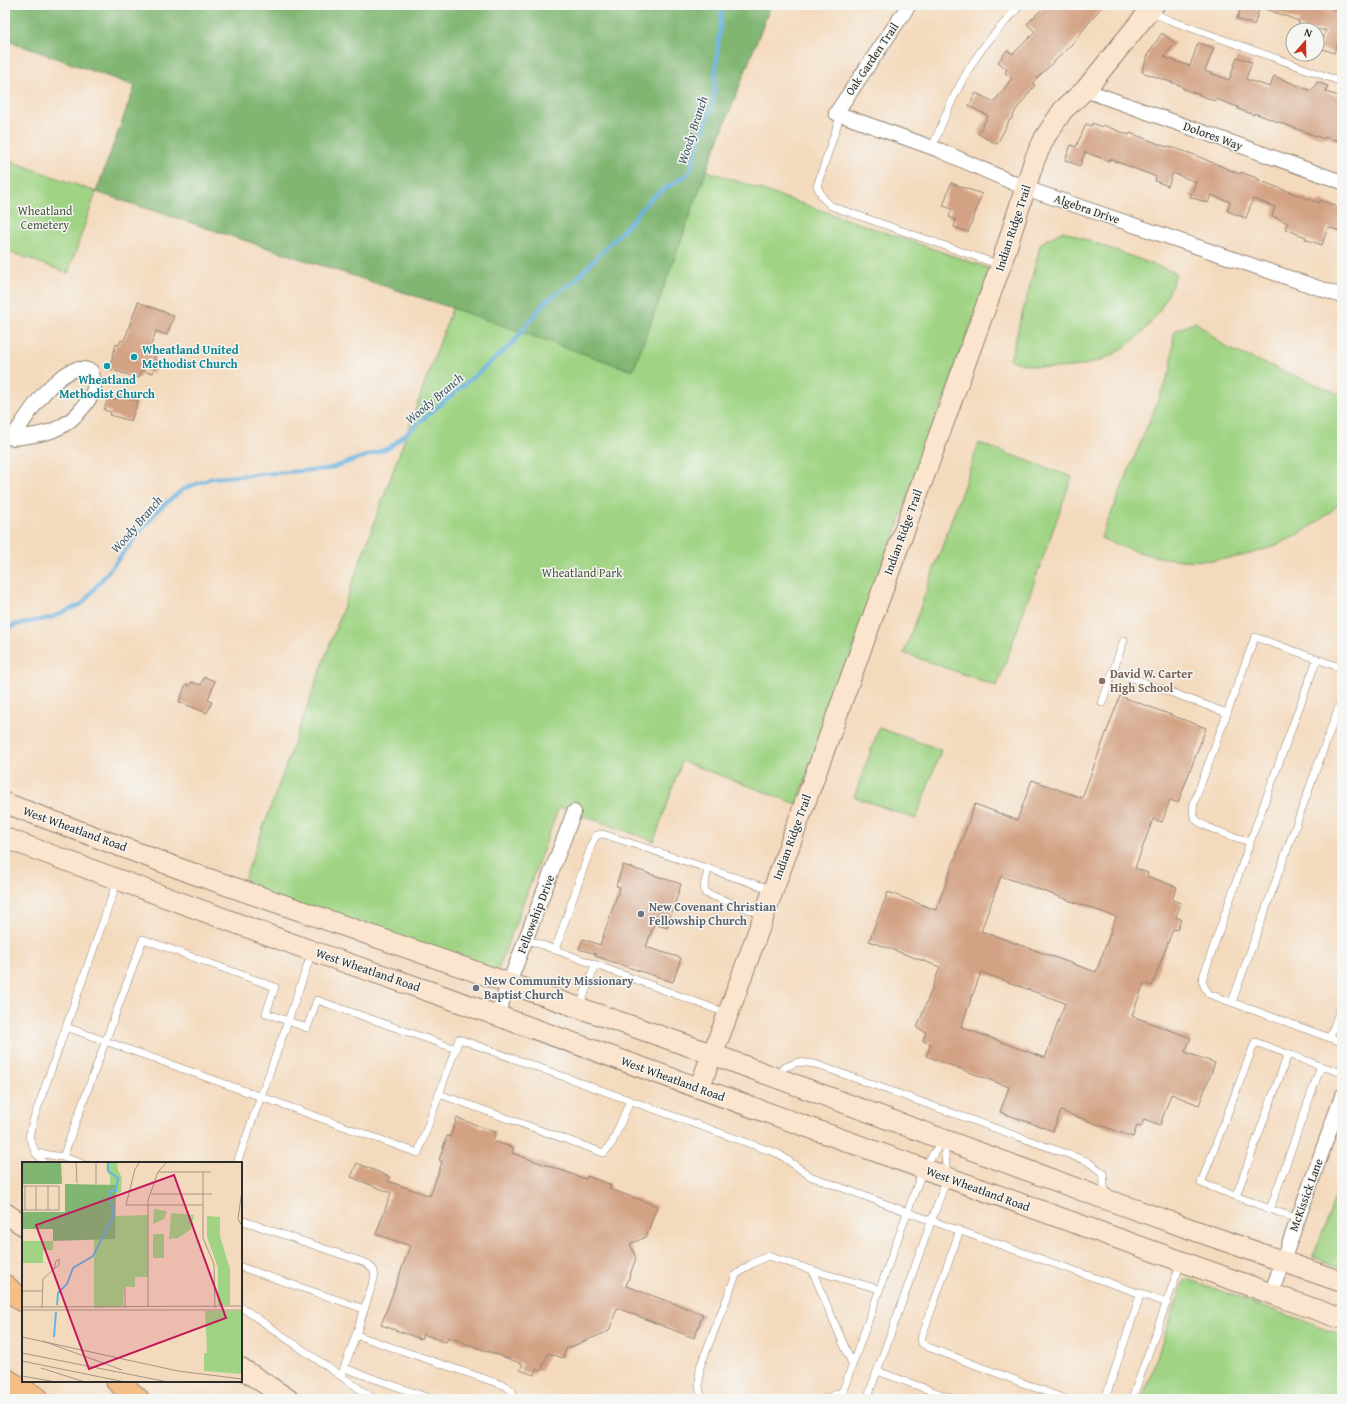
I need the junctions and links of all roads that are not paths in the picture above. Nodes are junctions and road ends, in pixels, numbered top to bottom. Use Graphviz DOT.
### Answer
graph roads {
  1 [pos="908,5"];
  2 [pos="1020,5"];
  3 [pos="1152,8"];
  4 [pos="1342,82"];
  5 [pos="1085,90"];
  6 [pos="839,114"];
  7 [pos="932,148"];
  8 [pos="1342,182"];
  9 [pos="1026,188"];
  10 [pos="1001,266"];
  11 [pos="1342,296"];
  12 [pos="8,440"];
  13 [pos="1124,640"];
  14 [pos="1317,659"];
  15 [pos="1342,668"];
  16 [pos="1113,671"];
  17 [pos="1342,698"];
  18 [pos="1102,703"];
  19 [pos="1227,713"];
  20 [pos="5,803"];
  21 [pos="574,812"];
  22 [pos="5,838"];
  23 [pos="1250,842"];
  24 [pos="129,849"];
  25 [pos="708,869"];
  26 [pos="118,880"];
  27 [pos="773,890"];
  28 [pos="764,915"];
  29 [pos="526,939"];
  30 [pos="555,950"];
  31 [pos="312,951"];
  32 [pos="595,965"];
  33 [pos="509,984"];
  34 [pos="1232,1002"];
  35 [pos="1342,1003"];
  36 [pos="579,1009"];
  37 [pos="728,1014"];
  38 [pos="497,1016"];
  39 [pos="288,1022"];
  40 [pos="66,1027"];
  41 [pos="1330,1038"];
  42 [pos="105,1041"];
  43 [pos="1342,1042"];
  44 [pos="456,1049"];
  45 [pos="712,1054"];
  46 [pos="1288,1054"];
  47 [pos="1321,1066"];
  48 [pos="1342,1073"];
  49 [pos="779,1079"];
  50 [pos="699,1088"];
  51 [pos="439,1094"];
  52 [pos="1342,1096"];
  53 [pos="261,1097"];
  54 [pos="630,1101"];
  55 [pos="944,1140"];
  56 [pos="36,1153"];
  57 [pos="63,1157"];
  58 [pos="43,1162"];
  59 [pos="78,1162"];
  60 [pos="237,1162"];
  61 [pos="923,1169"];
  62 [pos="947,1178"];
  63 [pos="1236,1196"];
  64 [pos="1105,1199"];
  65 [pos="1270,1209"];
  66 [pos="907,1212"];
  67 [pos="5,1213"];
  68 [pos="1298,1219"];
  69 [pos="242,1220"];
  70 [pos="932,1221"];
  71 [pos="22,1224"];
  72 [pos="960,1230"];
  73 [pos="1094,1231"];
  74 [pos="1283,1261"];
  75 [pos="1181,1262"];
  76 [pos="242,1267"];
  77 [pos="812,1270"];
  78 [pos="1342,1282"];
  79 [pos="5,1286"];
  80 [pos="879,1289"];
  81 [pos="1141,1293"];
  82 [pos="1271,1294"];
  83 [pos="22,1300"];
  84 [pos="1167,1302"];
  85 [pos="242,1308"];
  86 [pos="364,1309"];
  87 [pos="1342,1319"];
  88 [pos="356,1335"];
  89 [pos="852,1364"];
  90 [pos="344,1368"];
  91 [pos="242,1369"];
  92 [pos="877,1371"];
  93 [pos="341,1376"];
  94 [pos="5,1379"];
  95 [pos="118,1382"];
  96 [pos="843,1391"];
  97 [pos="38,1399"];
  98 [pos="138,1399"];
  99 [pos="288,1399"];
  100 [pos="374,1399"];
  101 [pos="432,1399"];
  102 [pos="513,1399"];
  103 [pos="702,1399"];
  104 [pos="825,1399"];
  105 [pos="840,1399"];
  106 [pos="868,1399"];
  107 [pos="954,1399"];
  108 [pos="1065,1399"];
  109 [pos="1105,1399"];
  110 [pos="1132,1399"];
  1 -- 6 [label="street, Oak Garden Trail"];
  2 -- 7 [label="lane"];
  3 -- 4 [label="lane"];
  3 -- 5 [label="main road, Indian Ridge Trail"];
  5 -- 8 [label="street, Dolores Way"];
  5 -- 9 [label="main road, Indian Ridge Trail"];
  6 -- 7 [label="street, Algebra Drive"];
  6 -- 10 [label="lane"];
  7 -- 9 [label="street, Algebra Drive"];
  9 -- 10 [label="main road, Indian Ridge Trail"];
  9 -- 11 [label="street, Algebra Drive"];
  10 -- 27 [label="main road, Indian Ridge Trail"];
  12 -- 12 [label="street"];
  13 -- 16 [label="lane"];
  14 -- 15 [label="lane"];
  14 -- 19 [label="lane"];
  14 -- 23 [label="lane"];
  16 -- 18 [label="lane"];
  16 -- 19 [label="lane"];
  17 -- 34 [label="lane"];
  19 -- 23 [label="lane"];
  20 -- 24 [label="main road, West Wheatland Road"];
  21 -- 29 [label="street, Fellowship Drive"];
  22 -- 26 [label="main road, West Wheatland Road"];
  23 -- 34 [label="lane"];
  24 -- 26 [label="main road"];
  24 -- 33 [label="main road, West Wheatland Road"];
  25 -- 27 [label="lane"];
  25 -- 28 [label="lane"];
  25 -- 30 [label="lane"];
  26 -- 31 [label="main road, West Wheatland Road"];
  26 -- 40 [label="lane"];
  27 -- 28 [label="main road, Indian Ridge Trail"];
  28 -- 37 [label="main road, Indian Ridge Trail"];
  29 -- 30 [label="lane"];
  29 -- 33 [label="street, Fellowship Drive"];
  30 -- 32 [label="lane"];
  31 -- 38 [label="main road, West Wheatland Road"];
  31 -- 39 [label="lane"];
  32 -- 36 [label="lane"];
  32 -- 37 [label="lane"];
  33 -- 36 [label="main road, West Wheatland Road"];
  33 -- 38 [label="street, Fellowship Drive"];
  34 -- 41 [label="lane"];
  35 -- 41 [label="lane"];
  36 -- 45 [label="main road, West Wheatland Road"];
  37 -- 45 [label="main road, Indian Ridge Trail"];
  38 -- 50 [label="main road, West Wheatland Road"];
  39 -- 42 [label="lane"];
  39 -- 44 [label="lane"];
  39 -- 53 [label="lane"];
  40 -- 42 [label="lane"];
  40 -- 56 [label="lane"];
  41 -- 43 [label="lane"];
  42 -- 53 [label="lane"];
  42 -- 57 [label="lane"];
  44 -- 51 [label="lane"];
  44 -- 54 [label="lane"];
  45 -- 49 [label="main road, West Wheatland Road"];
  45 -- 50 [label="main road, Indian Ridge Trail"];
  46 -- 47 [label="lane"];
  46 -- 63 [label="lane"];
  46 -- 63 [label="lane"];
  47 -- 48 [label="lane"];
  47 -- 65 [label="lane"];
  49 -- 55 [label="main road, West Wheatland Road"];
  49 -- 64 [label="lane"];
  50 -- 61 [label="main road, West Wheatland Road"];
  51 -- 53 [label="lane"];
  51 -- 54 [label="lane"];
  52 -- 68 [label="street, McKissick Lane"];
  53 -- 60 [label="lane"];
  54 -- 66 [label="lane"];
  55 -- 61 [label="lane"];
  55 -- 62 [label="lane"];
  55 -- 64 [label="main road, West Wheatland Road"];
  56 -- 57 [label="lane"];
  56 -- 58 [label="lane"];
  57 -- 59 [label="lane"];
  61 -- 62 [label="main road, West Wheatland Road"];
  61 -- 66 [label="lane"];
  62 -- 70 [label="lane"];
  62 -- 73 [label="main road, West Wheatland Road"];
  63 -- 65 [label="lane"];
  64 -- 73 [label="main road"];
  64 -- 74 [label="main road, West Wheatland Road"];
  65 -- 68 [label="lane"];
  66 -- 70 [label="lane"];
  66 -- 80 [label="lane"];
  67 -- 71 [label="main road"];
  68 -- 74 [label="street, McKissick Lane"];
  69 -- 86 [label="lane"];
  70 -- 72 [label="lane"];
  70 -- 92 [label="lane"];
  72 -- 81 [label="lane"];
  72 -- 108 [label="lane"];
  73 -- 75 [label="main road, West Wheatland Road"];
  74 -- 78 [label="main road, West Wheatland Road"];
  74 -- 82 [label="street, McKissick Lane"];
  75 -- 82 [label="main road, West Wheatland Road"];
  75 -- 84 [label="lane"];
  76 -- 86 [label="lane"];
  77 -- 80 [label="lane"];
  77 -- 89 [label="lane"];
  77 -- 103 [label="lane"];
  79 -- 83 [label="highway"];
  80 -- 89 [label="lane"];
  81 -- 84 [label="lane"];
  81 -- 109 [label="lane"];
  82 -- 87 [label="main road, West Wheatland Road"];
  84 -- 110 [label="lane"];
  85 -- 93 [label="lane"];
  86 -- 88 [label="lane"];
  88 -- 90 [label="lane"];
  88 -- 102 [label="lane"];
  89 -- 96 [label="lane"];
  90 -- 93 [label="lane"];
  90 -- 101 [label="lane"];
  91 -- 99 [label="main road"];
  92 -- 106 [label="lane"];
  92 -- 107 [label="lane"];
  93 -- 100 [label="lane"];
  94 -- 97 [label="highway"];
  95 -- 98 [label="highway"];
  96 -- 104 [label="lane"];
  96 -- 105 [label="lane"];
}
